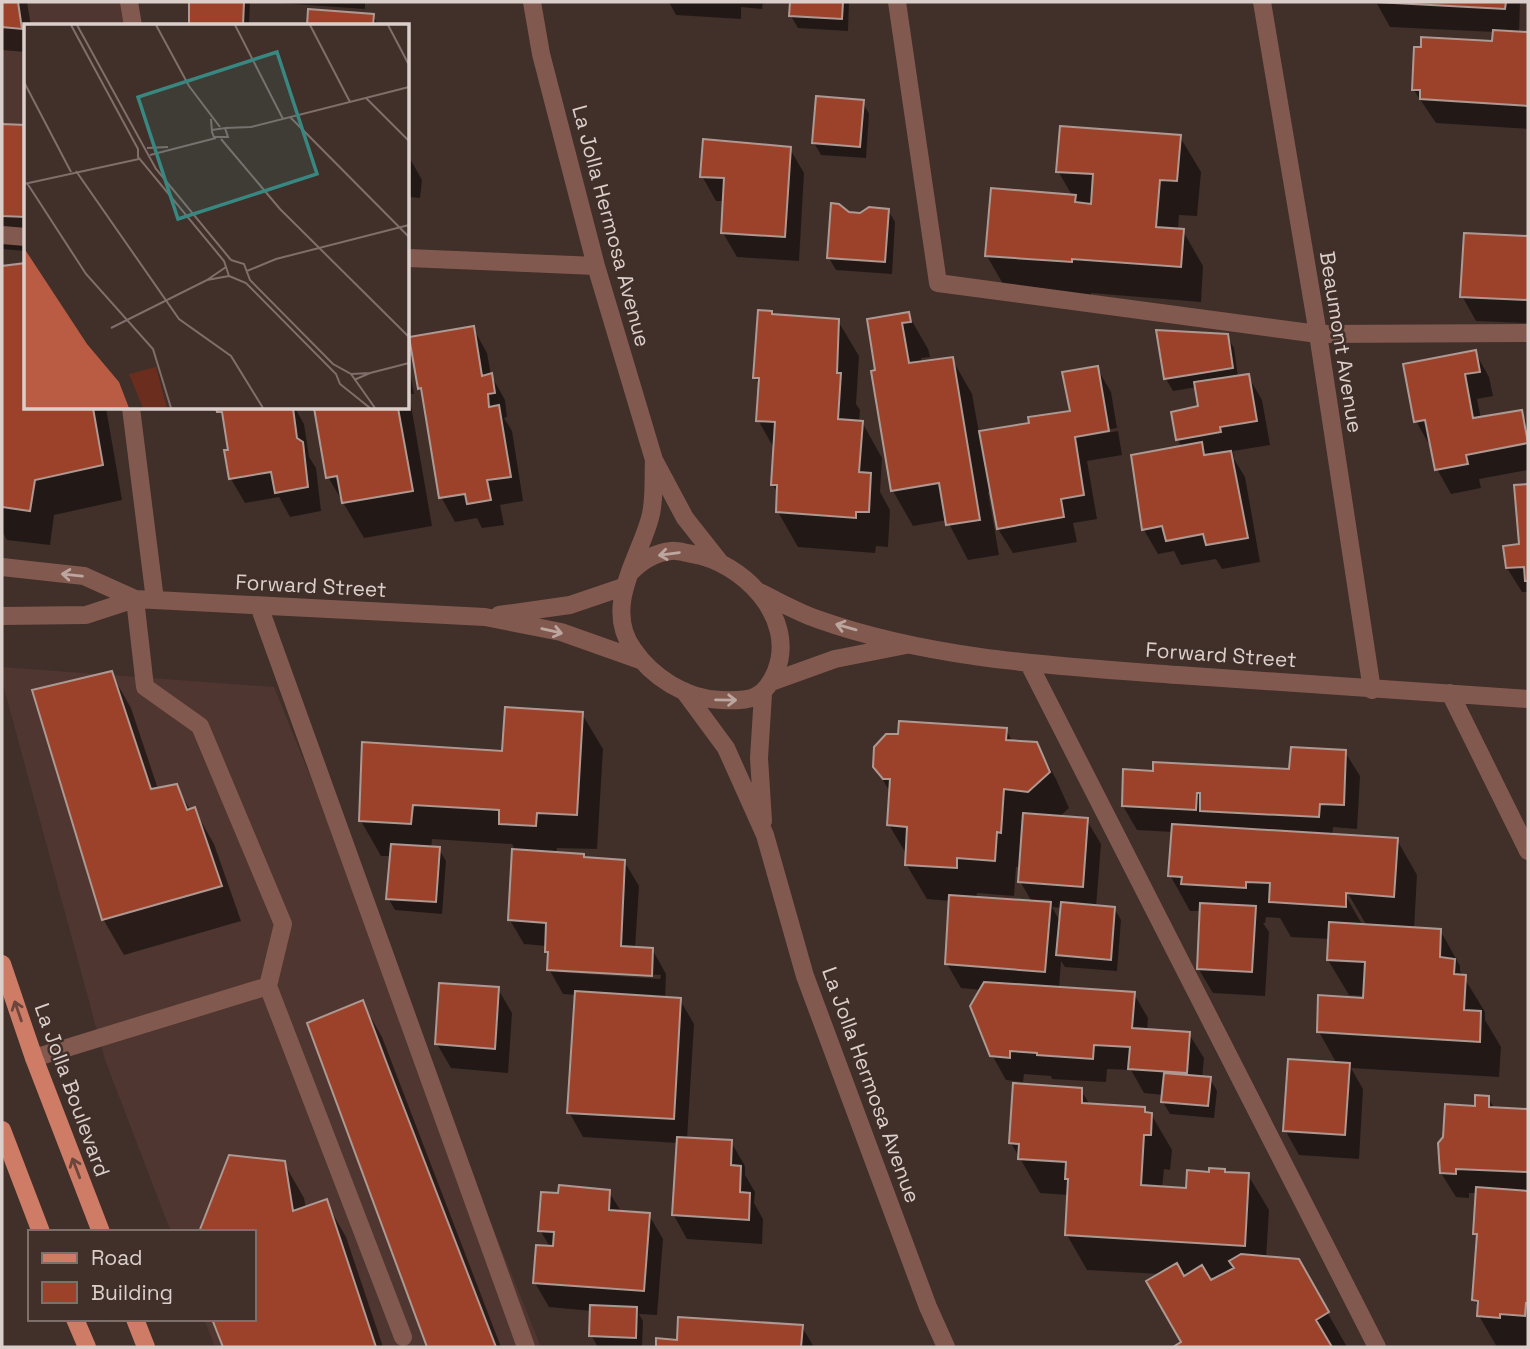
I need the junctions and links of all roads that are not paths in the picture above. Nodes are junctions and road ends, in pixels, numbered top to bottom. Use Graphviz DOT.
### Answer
graph roads {
  1 [pos="129,2"];
  2 [pos="532,2"];
  3 [pos="897,2"];
  4 [pos="1262,2"];
  5 [pos="133,24"];
  6 [pos="2,235"];
  7 [pos="24,237"];
  8 [pos="410,258"];
  9 [pos="596,266"];
  10 [pos="1528,333"];
  11 [pos="1318,334"];
  12 [pos="131,410"];
  13 [pos="654,460"];
  14 [pos="720,562"];
  15 [pos="2,566"];
  16 [pos="626,580"];
  17 [pos="759,592"];
  18 [pos="135,600"];
  19 [pos="155,600"];
  20 [pos="259,606"];
  21 [pos="2,616"];
  22 [pos="485,617"];
  23 [pos="913,644"];
  24 [pos="640,660"];
  25 [pos="1029,664"];
  26 [pos="767,688"];
  27 [pos="1372,690"];
  28 [pos="684,691"];
  29 [pos="1450,693"];
  30 [pos="1528,699"];
  31 [pos="765,835"];
  32 [pos="1528,851"];
  33 [pos="2,964"];
  34 [pos="268,986"];
  35 [pos="34,1058"];
  36 [pos="2,1130"];
  37 [pos="40,1230"];
  38 [pos="100,1230"];
  39 [pos="76,1321"];
  40 [pos="136,1321"];
  41 [pos="403,1337"];
  42 [pos="87,1347"];
  43 [pos="146,1347"];
  44 [pos="526,1347"];
  45 [pos="946,1347"];
  46 [pos="1377,1347"];
  1 -- 5 [label="street"];
  2 -- 9 [label="street, La Jolla Hermosa Avenue"];
  3 -- 11 [label="street"];
  4 -- 11 [label="street, Beaumont Avenue"];
  6 -- 7 [label="street"];
  8 -- 9 [label="street"];
  9 -- 13 [label="street, La Jolla Hermosa Avenue"];
  10 -- 11 [label="street"];
  11 -- 27 [label="street, Beaumont Avenue"];
  12 -- 19 [label="street"];
  13 -- 14 [label="street, La Jolla Hermosa Avenue"];
  13 -- 16 [label="street, La Jolla Hermosa Avenue"];
  14 -- 16 [label="street, one-way"];
  14 -- 17 [label="street"];
  18 -- 15 [label="street, Forward Street, one-way"];
  16 -- 22 [label="street, Forward Street"];
  16 -- 24 [label="street"];
  23 -- 17 [label="street, Forward Street, one-way"];
  17 -- 26 [label="street"];
  18 -- 19 [label="street, Forward Street"];
  18 -- 21 [label="street, Forward Street"];
  18 -- 34 [label="street"];
  19 -- 20 [label="street, Forward Street"];
  20 -- 22 [label="street, Forward Street"];
  20 -- 44 [label="street"];
  22 -- 24 [label="street, Forward Street, one-way"];
  23 -- 25 [label="street, Forward Street"];
  23 -- 26 [label="street, Forward Street"];
  24 -- 28 [label="street"];
  25 -- 27 [label="street, Forward Street"];
  25 -- 46 [label="street"];
  28 -- 26 [label="street, one-way"];
  26 -- 31 [label="street, La Jolla Hermosa Avenue"];
  27 -- 29 [label="street, Forward Street"];
  28 -- 31 [label="street, La Jolla Hermosa Avenue"];
  29 -- 30 [label="street, Forward Street"];
  29 -- 32 [label="street"];
  31 -- 45 [label="street, La Jolla Hermosa Avenue"];
  35 -- 33 [label="main road, La Jolla Boulevard, one-way"];
  34 -- 35 [label="street"];
  34 -- 41 [label="street"];
  38 -- 35 [label="main road, La Jolla Boulevard, one-way"];
  36 -- 37 [label="main road"];
  39 -- 42 [label="main road"];
  40 -- 43 [label="main road"];
}
